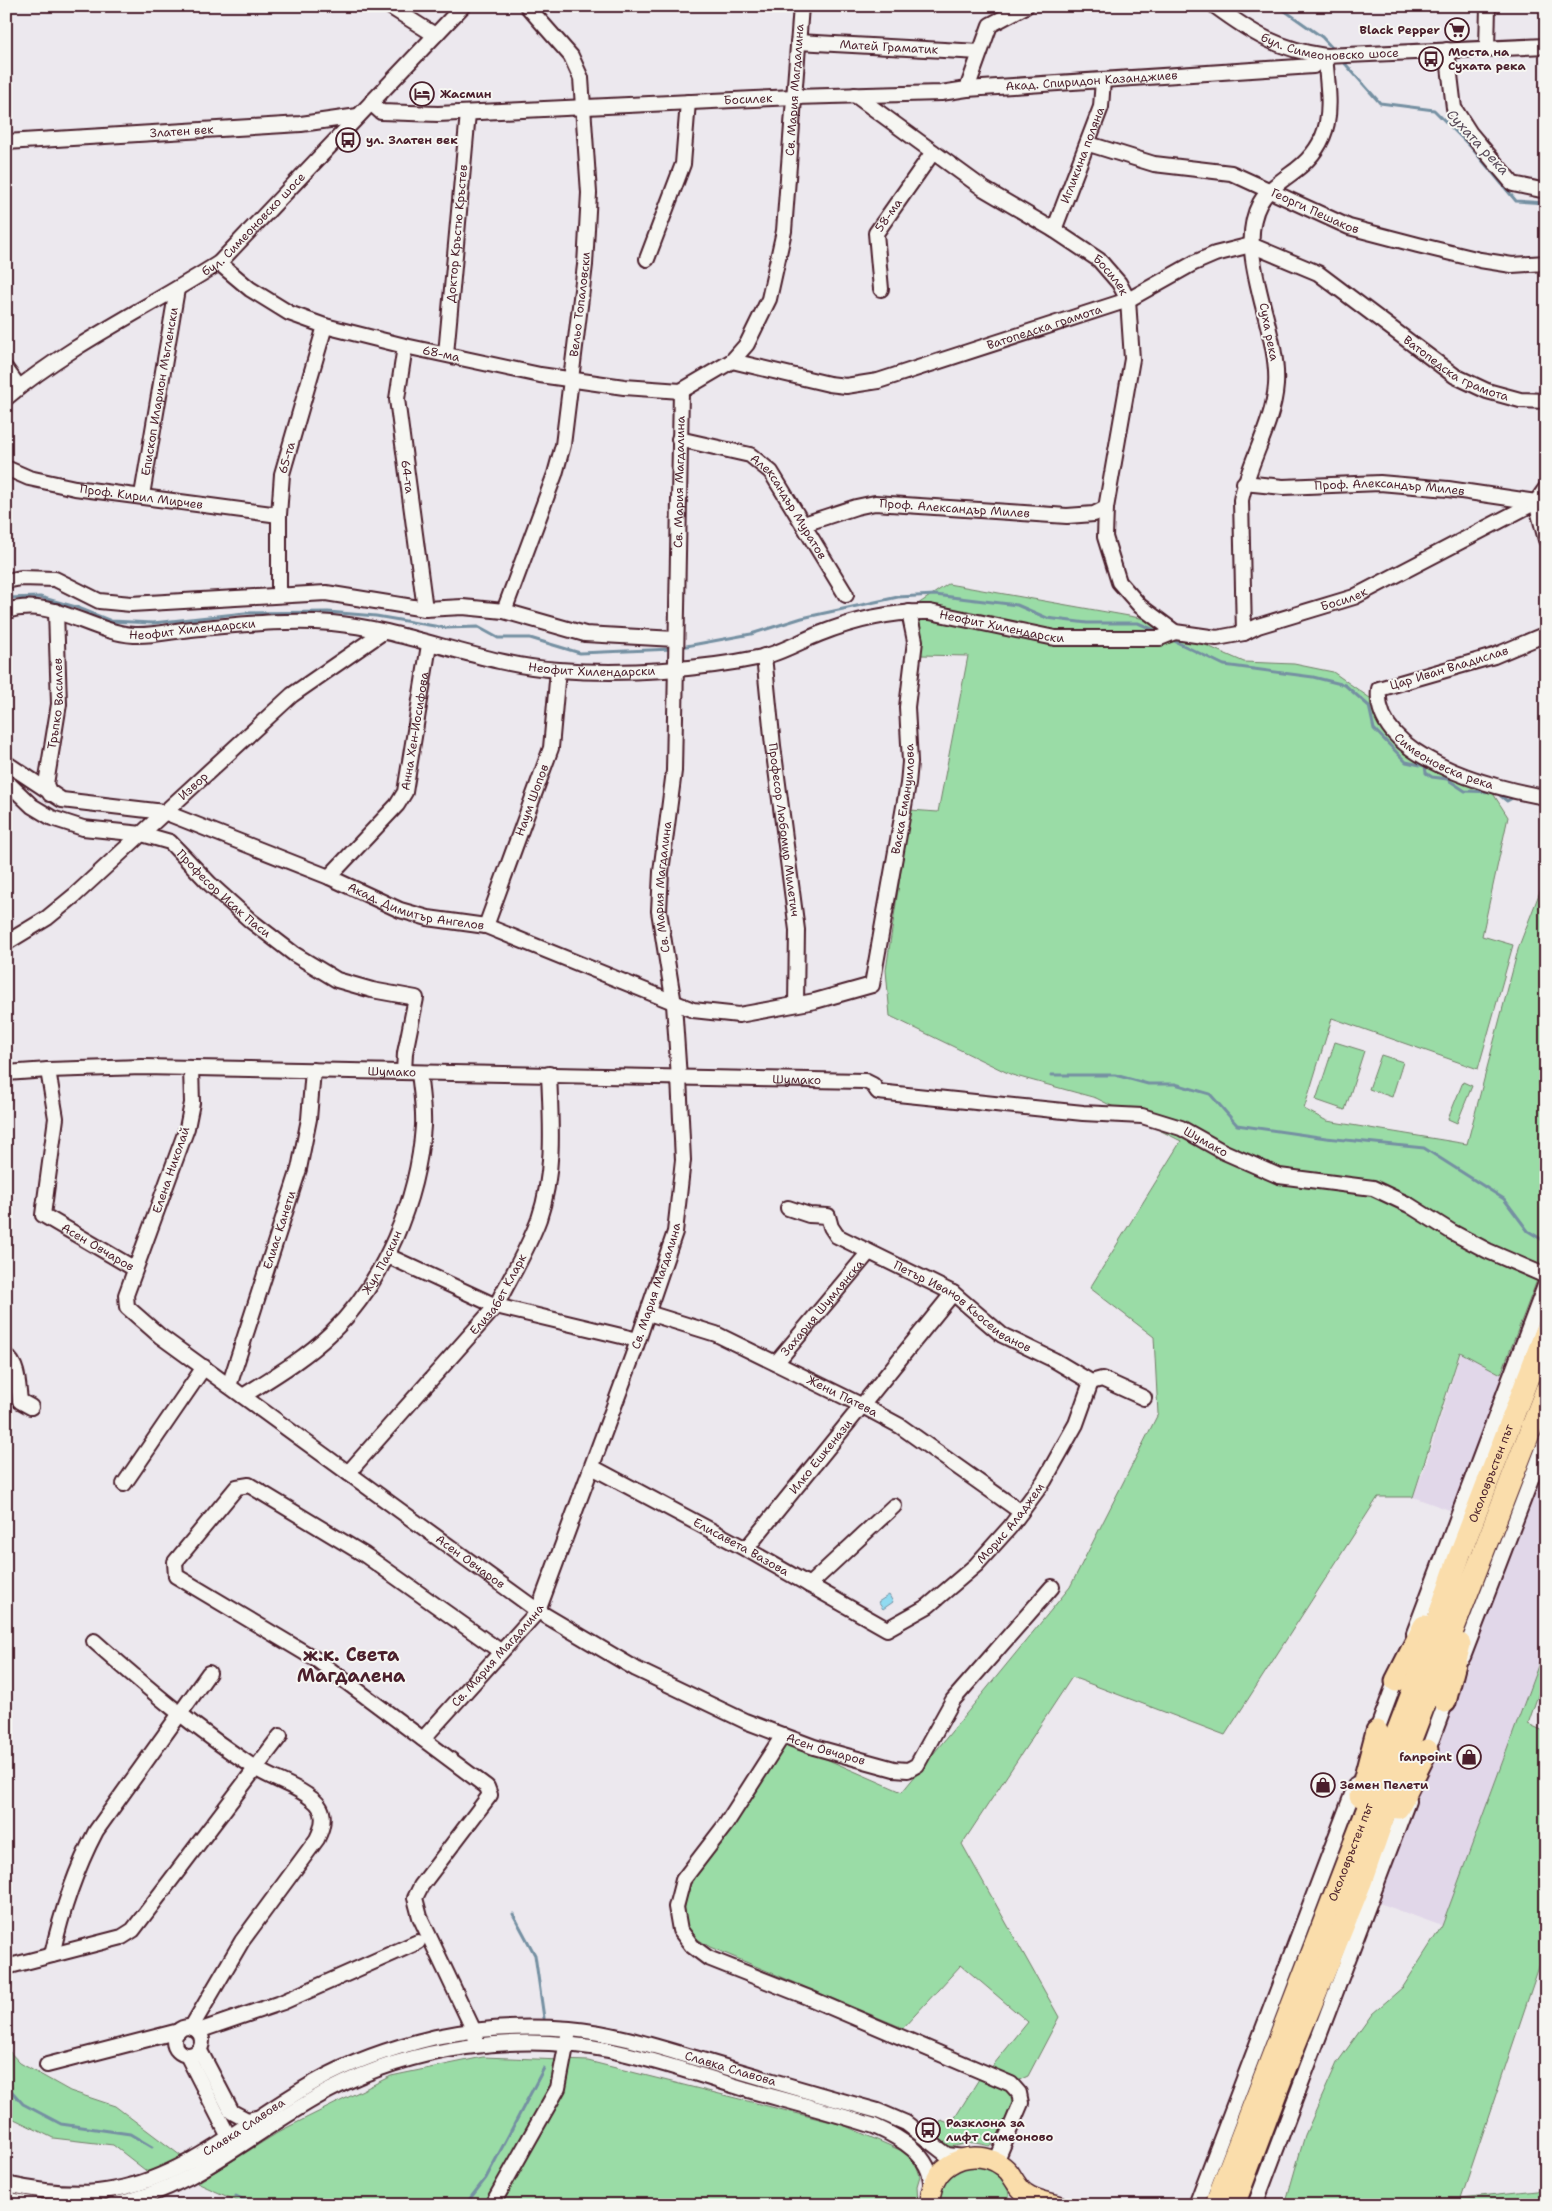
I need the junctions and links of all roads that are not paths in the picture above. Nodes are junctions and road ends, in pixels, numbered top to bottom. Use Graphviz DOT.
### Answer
graph roads {
  1 [pos="389,6"];
  2 [pos="463,6"];
  3 [pos="527,6"];
  4 [pos="801,6"];
  5 [pos="1026,6"];
  6 [pos="1215,6"];
  7 [pos="1488,6"];
  8 [pos="436,35"];
  9 [pos="798,42"];
  10 [pos="1546,46"];
  11 [pos="1487,49"];
  12 [pos="1447,50"];
  13 [pos="980,52"];
  14 [pos="1325,56"];
  15 [pos="1103,80"];
  16 [pos="967,89"];
  17 [pos="855,95"];
  18 [pos="794,97"];
  19 [pos="688,102"];
  20 [pos="371,103"];
  21 [pos="584,108"];
  22 [pos="468,113"];
  23 [pos="358,116"];
  24 [pos="6,142"];
  25 [pos="1088,144"];
  26 [pos="933,152"];
  27 [pos="1271,190"];
  28 [pos="1546,190"];
  29 [pos="1054,230"];
  30 [pos="1251,245"];
  31 [pos="647,259"];
  32 [pos="218,263"];
  33 [pos="1546,263"];
  34 [pos="178,289"];
  35 [pos="881,289"];
  36 [pos="1128,300"];
  37 [pos="325,326"];
  38 [pos="405,346"];
  39 [pos="446,354"];
  40 [pos="732,361"];
  41 [pos="6,369"];
  42 [pos="570,379"];
  43 [pos="19,387"];
  44 [pos="681,391"];
  45 [pos="6,398"];
  46 [pos="1546,401"];
  47 [pos="679,439"];
  48 [pos="6,468"];
  49 [pos="1244,484"];
  50 [pos="1546,488"];
  51 [pos="142,495"];
  52 [pos="1536,502"];
  53 [pos="1106,508"];
  54 [pos="279,515"];
  55 [pos="804,524"];
  56 [pos="1546,540"];
  57 [pos="6,581"];
  58 [pos="846,595"];
  59 [pos="279,596"];
  60 [pos="425,609"];
  61 [pos="6,610"];
  62 [pos="56,610"];
  63 [pos="504,611"];
  64 [pos="909,612"];
  65 [pos="383,632"];
  66 [pos="1175,632"];
  67 [pos="1244,633"];
  68 [pos="1546,634"];
  69 [pos="675,639"];
  70 [pos="429,645"];
  71 [pos="764,656"];
  72 [pos="675,669"];
  73 [pos="558,670"];
  74 [pos="1379,689"];
  75 [pos="6,763"];
  76 [pos="6,781"];
  77 [pos="50,794"];
  78 [pos="1546,796"];
  79 [pos="164,812"];
  80 [pos="142,834"];
  81 [pos="329,877"];
  82 [pos="486,926"];
  83 [pos="6,943"];
  84 [pos="872,985"];
  85 [pos="674,1004"];
  86 [pos="796,1004"];
  87 [pos="191,1068"];
  88 [pos="48,1070"];
  89 [pos="313,1070"];
  90 [pos="404,1072"];
  91 [pos="420,1073"];
  92 [pos="6,1074"];
  93 [pos="549,1074"];
  94 [pos="680,1078"];
  95 [pos="788,1208"];
  96 [pos="869,1252"];
  97 [pos="388,1256"];
  98 [pos="135,1269"];
  99 [pos="1546,1276"];
  100 [pos="1546,1283"];
  101 [pos="953,1293"];
  102 [pos="496,1306"];
  103 [pos="648,1312"];
  104 [pos="1546,1332"];
  105 [pos="638,1340"];
  106 [pos="6,1356"];
  107 [pos="776,1363"];
  108 [pos="204,1368"];
  109 [pos="1091,1382"];
  110 [pos="229,1386"];
  111 [pos="1546,1390"];
  112 [pos="243,1396"];
  113 [pos="1144,1398"];
  114 [pos="861,1405"];
  115 [pos="31,1407"];
  116 [pos="1546,1441"];
  117 [pos="592,1467"];
  118 [pos="348,1473"];
  119 [pos="124,1484"];
  120 [pos="894,1506"];
  121 [pos="1021,1512"];
  122 [pos="746,1549"];
  123 [pos="1484,1550"];
  124 [pos="1460,1554"];
  125 [pos="809,1585"];
  126 [pos="1052,1587"];
  127 [pos="538,1611"];
  128 [pos="887,1629"];
  129 [pos="94,1641"];
  130 [pos="500,1651"];
  131 [pos="208,1673"];
  132 [pos="1396,1681"];
  133 [pos="1445,1702"];
  134 [pos="178,1713"];
  135 [pos="1377,1731"];
  136 [pos="783,1735"];
  137 [pos="280,1736"];
  138 [pos="423,1739"];
  139 [pos="1427,1750"];
  140 [pos="257,1769"];
  141 [pos="1361,1882"];
  142 [pos="1333,1897"];
  143 [pos="418,1942"];
  144 [pos="52,1955"];
  145 [pos="6,1967"];
  146 [pos="569,2029"];
  147 [pos="474,2031"];
  148 [pos="186,2034"];
  149 [pos="566,2045"];
  150 [pos="477,2046"];
  151 [pos="193,2052"];
  152 [pos="47,2065"];
  153 [pos="256,2118"];
  154 [pos="227,2136"];
  155 [pos="235,2149"];
  156 [pos="971,2157"];
  157 [pos="996,2162"];
  158 [pos="1015,2181"];
  159 [pos="6,2184"];
  160 [pos="6,2199"];
  161 [pos="930,2201"];
  162 [pos="37,2205"];
  163 [pos="112,2205"];
  164 [pos="492,2205"];
  165 [pos="1020,2205"];
  166 [pos="1058,2205"];
  167 [pos="1196,2205"];
  168 [pos="1215,2205"];
  169 [pos="1234,2205"];
  170 [pos="1255,2205"];
  1 -- 8 [label="street"];
  2 -- 8 [label="street, бул. Симеоновско шосе"];
  3 -- 21 [label="street, Вельо Топаловски"];
  4 -- 9 [label="street, Св. Мария Магдалина"];
  5 -- 13 [label="street"];
  6 -- 14 [label="street, бул. Симеоновско шосе"];
  7 -- 11 [label="street"];
  8 -- 20 [label="street, бул. Симеоновско шосе"];
  9 -- 13 [label="street, Матей Граматик"];
  9 -- 18 [label="street, Св. Мария Магдалина"];
  10 -- 11 [label="street, бул. Симеоновско шосе"];
  11 -- 12 [label="street, бул. Симеоновско шосе"];
  12 -- 14 [label="street, бул. Симеоновско шосе"];
  12 -- 28 [label="street"];
  13 -- 16 [label="street"];
  14 -- 15 [label="street, Акад. Спиридон Казанджиев"];
  14 -- 27 [label="street, Суха река"];
  15 -- 16 [label="street, Акад. Спиридон Казанджиев"];
  15 -- 25 [label="street, Игликина поляна"];
  16 -- 17 [label="street, Акад. Спиридон Казанджиев"];
  17 -- 18 [label="street, Босилек"];
  17 -- 26 [label="street, Босилек"];
  18 -- 19 [label="street, Босилек"];
  18 -- 40 [label="street, Св. Мария Магдалина"];
  19 -- 21 [label="street, Босилек"];
  19 -- 31 [label="street"];
  20 -- 22 [label="street, Босилек"];
  20 -- 23 [label="street, бул. Симеоновско шосе"];
  21 -- 22 [label="street, Босилек"];
  21 -- 42 [label="street, Вельо Топаловски"];
  22 -- 39 [label="street, Доктор Кръстю Кръстев"];
  23 -- 24 [label="street, Златен век"];
  23 -- 32 [label="street, бул. Симеоновско шосе"];
  25 -- 27 [label="street, Георги Пешаков"];
  25 -- 29 [label="street, Игликина поляна"];
  26 -- 29 [label="street, Босилек"];
  26 -- 35 [label="street, 58-ма"];
  27 -- 30 [label="street, Суха река"];
  27 -- 33 [label="street, Георги Пешаков"];
  29 -- 36 [label="street, Босилек"];
  30 -- 36 [label="street, Ватопедска грамота"];
  30 -- 46 [label="street, Ватопедска грамота"];
  30 -- 49 [label="street, Суха река"];
  32 -- 34 [label="street, бул. Симеоновско шосе"];
  32 -- 37 [label="street, 68-ма"];
  34 -- 43 [label="street, бул. Симеоновско шосе"];
  34 -- 51 [label="street, Епископ Иларион Мъгленски"];
  36 -- 40 [label="street, Ватопедска грамота"];
  36 -- 53 [label="street, Босилек"];
  37 -- 38 [label="street, 68-ма"];
  37 -- 54 [label="street, 65-та"];
  38 -- 39 [label="street, 68-ма"];
  38 -- 60 [label="street, 64-та"];
  39 -- 42 [label="street, 68-ма"];
  40 -- 44 [label="street, Св. Мария Магдалина"];
  41 -- 43 [label="street"];
  42 -- 44 [label="street, 68-ма"];
  42 -- 63 [label="street, Вельо Топаловски"];
  43 -- 45 [label="street, бул. Симеоновско шосе"];
  44 -- 47 [label="street, Св. Мария Магдалина"];
  47 -- 55 [label="street, Александър Муратов"];
  47 -- 69 [label="street, Св. Мария Магдалина"];
  48 -- 51 [label="street, Проф. Кирил Мирчев"];
  49 -- 52 [label="street, Проф. Александър Милев"];
  49 -- 67 [label="street, Суха река"];
  50 -- 52 [label="street, Босилек"];
  51 -- 54 [label="street, Проф. Кирил Мирчев"];
  52 -- 56 [label="street"];
  52 -- 67 [label="street, Босилек"];
  53 -- 55 [label="street, Проф. Александър Милев"];
  53 -- 66 [label="street, Босилек"];
  54 -- 59 [label="street, 65-та"];
  55 -- 58 [label="street, Александър Муратов"];
  57 -- 59 [label="street"];
  59 -- 60 [label="street"];
  60 -- 63 [label="street"];
  61 -- 62 [label="street, Неофит Хилендарски"];
  62 -- 65 [label="street, Неофит Хилендарски"];
  62 -- 77 [label="street, Тръпко Василев"];
  63 -- 69 [label="street"];
  64 -- 66 [label="street, Неофит Хилендарски"];
  64 -- 71 [label="street, Неофит Хилендарски"];
  64 -- 84 [label="street, Васка Емануилова"];
  65 -- 70 [label="street, Неофит Хилендарски"];
  65 -- 79 [label="street, Извор"];
  66 -- 67 [label="street, Босилек"];
  68 -- 74 [label="street, Цар Иван Владислав"];
  69 -- 72 [label="street, Св. Мария Магдалина"];
  70 -- 73 [label="street, Неофит Хилендарски"];
  70 -- 81 [label="street, Анна Хен-Йосифова"];
  71 -- 72 [label="street, Неофит Хилендарски"];
  71 -- 86 [label="street, Професор Любомир Милетич"];
  72 -- 73 [label="street, Неофит Хилендарски"];
  72 -- 85 [label="street, Св. Мария Магдалина"];
  73 -- 82 [label="street, Наум Шопов"];
  74 -- 78 [label="street, Симеоновска река"];
  75 -- 77 [label="street, Акад. Димитър Ангелов"];
  76 -- 80 [label="street, Професор Исак Паси"];
  77 -- 79 [label="street, Акад. Димитър Ангелов"];
  79 -- 80 [label="street, Извор"];
  79 -- 81 [label="street, Акад. Димитър Ангелов"];
  80 -- 83 [label="street, Извор"];
  80 -- 90 [label="street, Професор Исак Паси"];
  81 -- 82 [label="street, Акад. Димитър Ангелов"];
  82 -- 85 [label="street, Акад. Димитър Ангелов"];
  84 -- 86 [label="street, Акад. Димитър Ангелов"];
  85 -- 86 [label="street, Акад. Димитър Ангелов"];
  85 -- 94 [label="street, Св. Мария Магдалина"];
  87 -- 88 [label="street, Шумако"];
  87 -- 89 [label="street, Шумако"];
  87 -- 98 [label="street, Елена Николай"];
  88 -- 92 [label="street, Шумако"];
  88 -- 98 [label="street, Асен Овчаров"];
  89 -- 90 [label="street, Шумако"];
  89 -- 110 [label="street, Елиас Канети"];
  90 -- 91 [label="street, Шумако"];
  91 -- 93 [label="street, Шумако"];
  91 -- 97 [label="street, Жул Паскин"];
  93 -- 94 [label="street, Шумако"];
  93 -- 102 [label="street, Елизабет Кларк"];
  94 -- 99 [label="street, Шумако"];
  94 -- 103 [label="street, Св. Мария Магдалина"];
  95 -- 96 [label="street, Петър Иванов Кьосеиванов"];
  96 -- 101 [label="street, Петър Иванов Кьосеиванов"];
  96 -- 107 [label="street, Захария Шумлянска"];
  97 -- 102 [label="street"];
  97 -- 112 [label="street, Жул Паскин"];
  98 -- 108 [label="street, Асен Овчаров"];
  100 -- 132 [label="street"];
  101 -- 109 [label="street, Петър Иванов Кьосеиванов"];
  101 -- 114 [label="street, Илко Ешкенази"];
  102 -- 105 [label="street"];
  102 -- 118 [label="street, Елизабет Кларк"];
  103 -- 105 [label="street, Св. Мария Магдалина"];
  103 -- 107 [label="street, Жени Патева"];
  104 -- 124 [label="highway, Околовръстен път"];
  105 -- 117 [label="street, Св. Мария Магдалина"];
  106 -- 115 [label="street"];
  107 -- 114 [label="street, Жени Патева"];
  108 -- 110 [label="street, Асен Овчаров"];
  108 -- 119 [label="street"];
  109 -- 113 [label="street, Петър Иванов Кьосеиванов"];
  109 -- 121 [label="street, Морис Аладжем"];
  110 -- 112 [label="street, Асен Овчаров"];
  111 -- 123 [label="highway, Околовръстен път"];
  112 -- 118 [label="street, Асен Овчаров"];
  114 -- 121 [label="street, Жени Патева"];
  114 -- 122 [label="street, Илко Ешкенази"];
  116 -- 133 [label="street"];
  117 -- 122 [label="street, Елисавета Вазова"];
  117 -- 127 [label="street, Св. Мария Магдалина"];
  118 -- 127 [label="street, Асен Овчаров"];
  120 -- 125 [label="street"];
  121 -- 128 [label="street, Морис Аладжем"];
  122 -- 125 [label="street, Елисавета Вазова"];
  123 -- 133 [label="highway"];
  123 -- 141 [label="highway, Околовръстен път"];
  124 -- 132 [label="highway"];
  124 -- 142 [label="highway, Околовръстен път"];
  125 -- 128 [label="street, Елисавета Вазова"];
  126 -- 136 [label="street, Асен Овчаров"];
  127 -- 130 [label="street, Св. Мария Магдалина"];
  127 -- 136 [label="street, Асен Овчаров"];
  129 -- 134 [label="street"];
  130 -- 138 [label="street, Св. Мария Магдалина"];
  130 -- 138 [label="street"];
  131 -- 134 [label="street"];
  132 -- 135 [label="street"];
  133 -- 139 [label="street"];
  134 -- 140 [label="street"];
  134 -- 144 [label="street"];
  135 -- 142 [label="highway"];
  135 -- 167 [label="street"];
  136 -- 157 [label="street"];
  137 -- 140 [label="street"];
  138 -- 147 [label="street"];
  139 -- 141 [label="highway"];
  139 -- 170 [label="street"];
  140 -- 144 [label="street"];
  140 -- 148 [label="street"];
  141 -- 169 [label="highway, Околовръстен път"];
  142 -- 168 [label="highway, Околовръстен път"];
  143 -- 148 [label="street"];
  144 -- 145 [label="street"];
  146 -- 147 [label="street, Славка Славова"];
  146 -- 149 [label="street"];
  146 -- 156 [label="street, Славка Славова"];
  147 -- 150 [label="street"];
  147 -- 153 [label="street, Славка Славова"];
  148 -- 151 [label="street"];
  148 -- 151 [label="street"];
  148 -- 152 [label="street"];
  149 -- 150 [label="street, Славка Славова"];
  149 -- 161 [label="street, Славка Славова"];
  149 -- 164 [label="street"];
  150 -- 155 [label="street, Славка Славова"];
  151 -- 153 [label="street"];
  151 -- 154 [label="street"];
  153 -- 154 [label="street, Славка Славова"];
  154 -- 155 [label="street"];
  154 -- 159 [label="street, Славка Славова"];
  155 -- 163 [label="street, Славка Славова"];
  156 -- 157 [label="main road"];
  156 -- 161 [label="main road"];
  157 -- 158 [label="main road"];
  158 -- 165 [label="main road"];
  158 -- 166 [label="main road"];
  160 -- 162 [label="street"];
}
